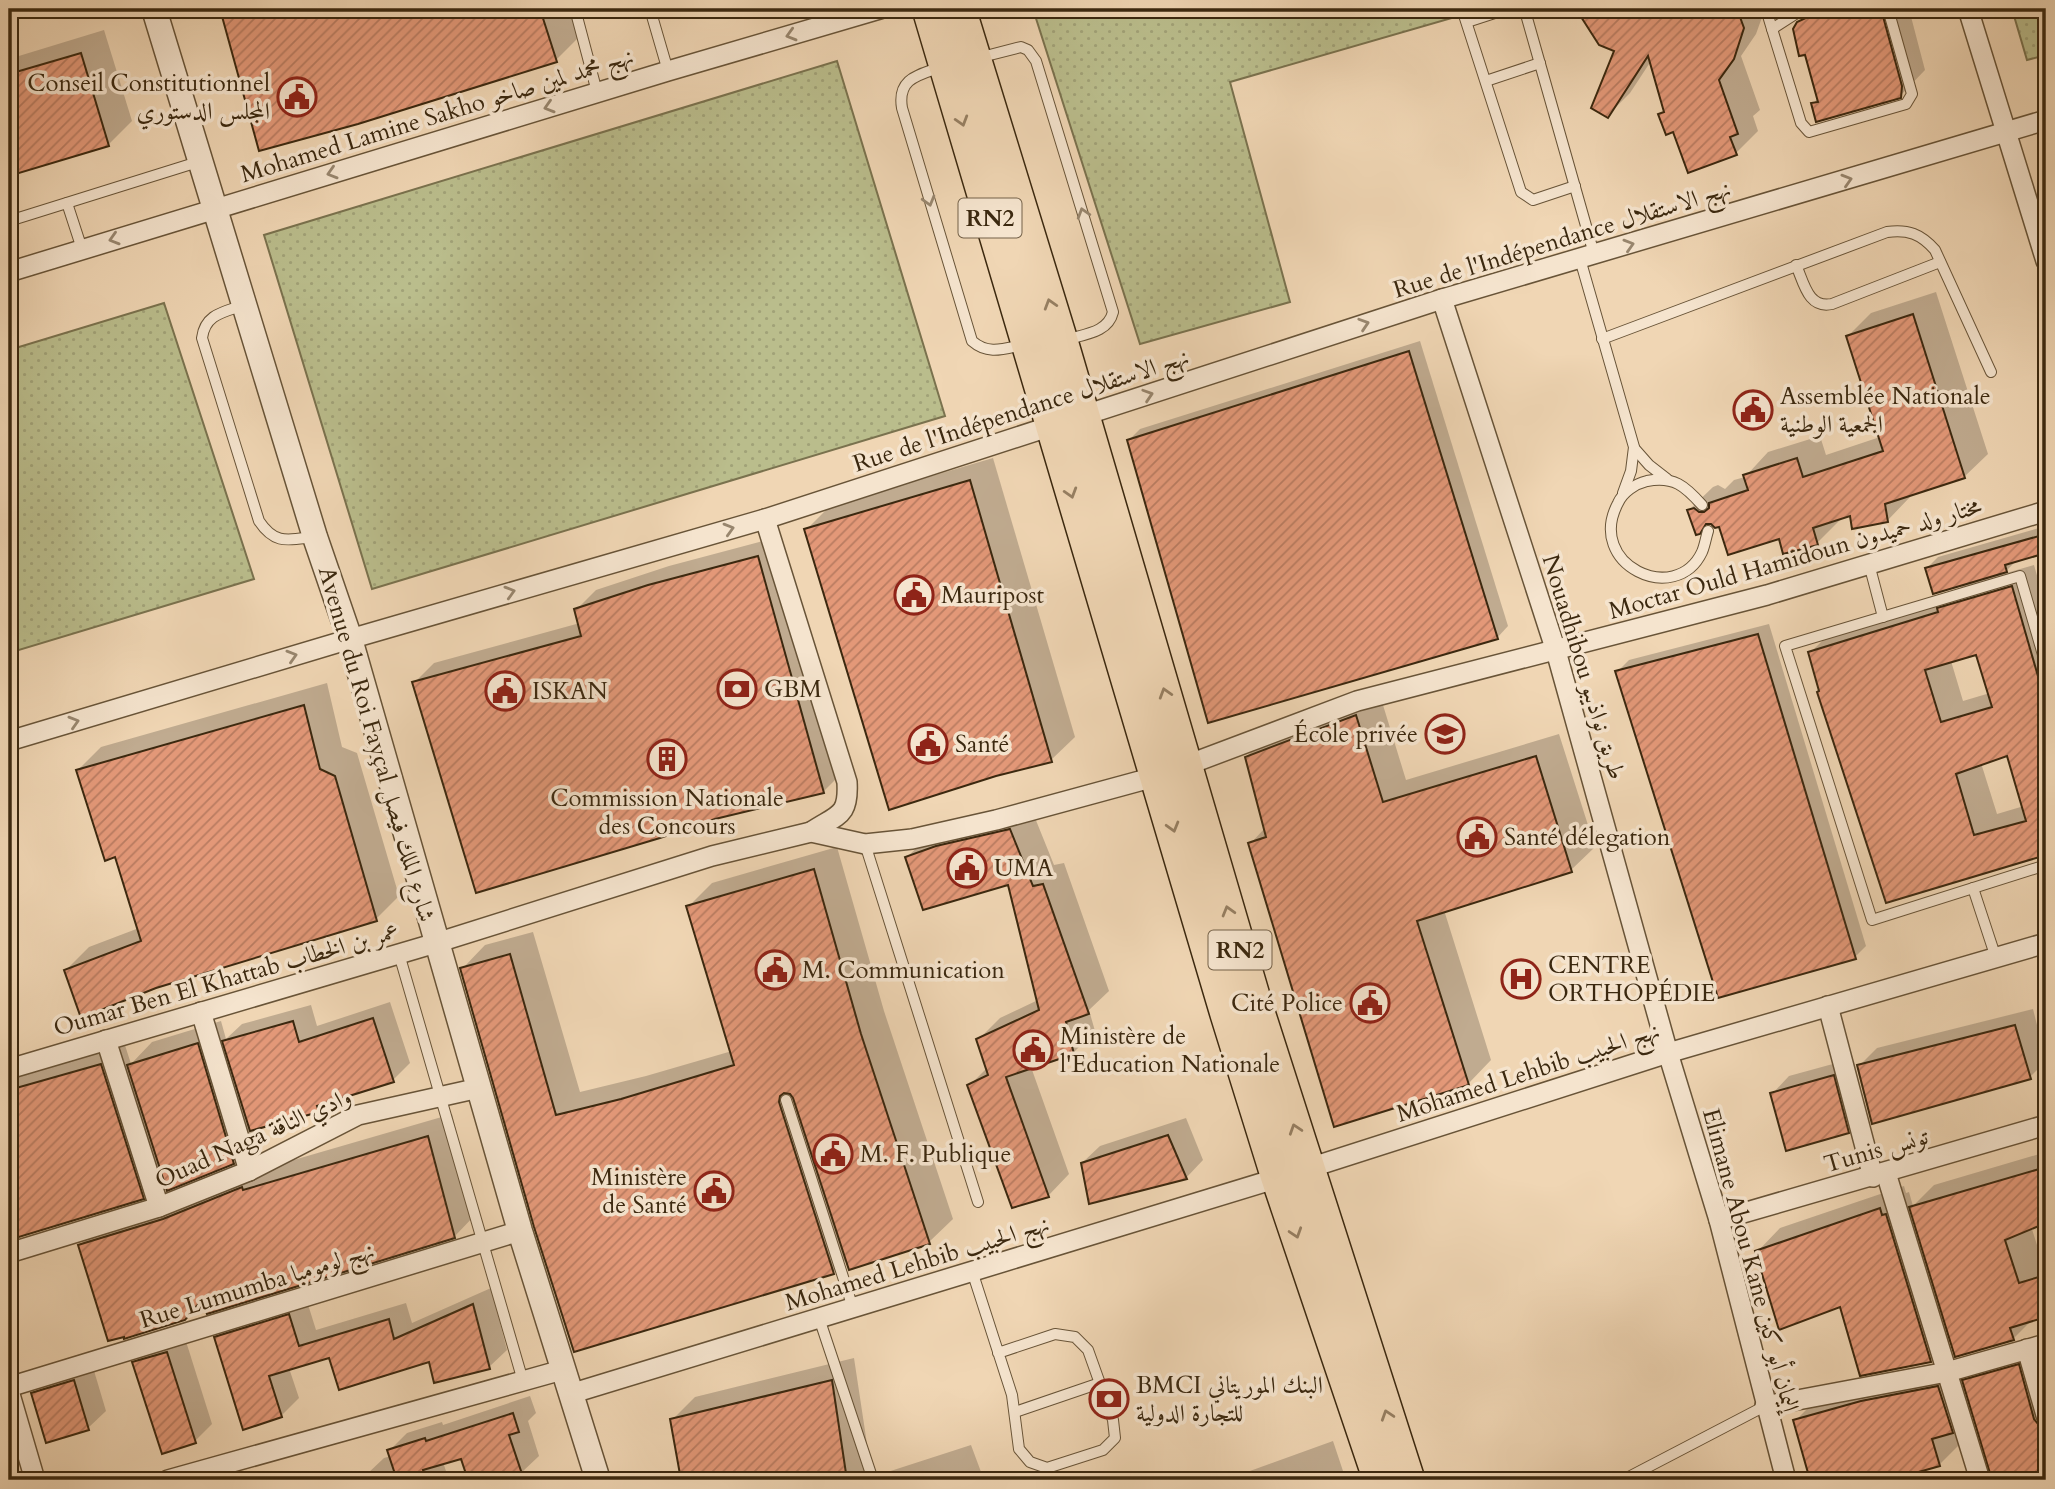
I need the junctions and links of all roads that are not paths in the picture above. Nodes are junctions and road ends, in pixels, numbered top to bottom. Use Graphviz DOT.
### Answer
graph roads {
  1 [pos="154,9"];
  2 [pos="575,9"];
  3 [pos="650,9"];
  4 [pos="880,9"];
  5 [pos="929,9"];
  6 [pos="959,9"];
  7 [pos="1462,9"];
  8 [pos="1507,9"];
  9 [pos="1523,9"];
  10 [pos="1766,9"];
  11 [pos="1803,9"];
  12 [pos="1888,9"];
  13 [pos="1968,9"];
  14 [pos="1467,22"];
  15 [pos="1772,29"];
  16 [pos="960,62"];
  17 [pos="1540,64"];
  18 [pos="668,71"];
  19 [pos="1486,81"];
  20 [pos="597,92"];
  21 [pos="2046,120"];
  22 [pos="2008,132"];
  23 [pos="202,161"];
  24 [pos="1575,186"];
  25 [pos="67,203"];
  26 [pos="216,208"];
  27 [pos="9,221"];
  28 [pos="82,249"];
  29 [pos="1587,257"];
  30 [pos="2046,261"];
  31 [pos="1940,262"];
  32 [pos="1797,265"];
  33 [pos="9,272"];
  34 [pos="1442,299"];
  35 [pos="245,305"];
  36 [pos="1602,338"];
  37 [pos="1061,341"];
  38 [pos="1028,343"];
  39 [pos="1991,372"];
  40 [pos="1083,416"];
  41 [pos="1052,427"];
  42 [pos="1634,447"];
  43 [pos="1667,480"];
  44 [pos="1623,494"];
  45 [pos="1702,505"];
  46 [pos="2046,511"];
  47 [pos="765,519"];
  48 [pos="1708,531"];
  49 [pos="315,537"];
  50 [pos="1869,564"];
  51 [pos="1883,617"];
  52 [pos="350,639"];
  53 [pos="1556,651"];
  54 [pos="2046,665"];
  55 [pos="9,741"];
  56 [pos="1172,771"];
  57 [pos="811,832"];
  58 [pos="865,844"];
  59 [pos="2046,865"];
  60 [pos="1973,888"];
  61 [pos="436,943"];
  62 [pos="2046,943"];
  63 [pos="399,954"];
  64 [pos="1996,958"];
  65 [pos="1828,1006"];
  66 [pos="201,1012"];
  67 [pos="106,1040"];
  68 [pos="1668,1053"];
  69 [pos="9,1069"];
  70 [pos="479,1088"];
  71 [pos="442,1098"];
  72 [pos="786,1100"];
  73 [pos="2046,1125"];
  74 [pos="249,1171"];
  75 [pos="1293,1173"];
  76 [pos="1879,1175"];
  77 [pos="978,1202"];
  78 [pos="159,1207"];
  79 [pos="1719,1220"];
  80 [pos="520,1230"];
  81 [pos="482,1242"];
  82 [pos="9,1253"];
  83 [pos="972,1272"];
  84 [pos="853,1308"];
  85 [pos="819,1318"];
  86 [pos="2046,1344"];
  87 [pos="2026,1349"];
  88 [pos="998,1353"];
  89 [pos="562,1370"];
  90 [pos="1947,1372"];
  91 [pos="523,1381"];
  92 [pos="1100,1383"];
  93 [pos="9,1389"];
  94 [pos="570,1394"];
  95 [pos="1765,1406"];
  96 [pos="1015,1412"];
  97 [pos="2046,1415"];
  98 [pos="36,1480"];
  99 [pos="168,1480"];
  100 [pos="598,1480"];
  101 [pos="873,1480"];
  102 [pos="1380,1480"];
  103 [pos="1408,1480"];
  104 [pos="1623,1480"];
  105 [pos="1786,1480"];
  106 [pos="1980,1480"];
  1 -- 23 [label="street, Avenue du Roi Fayçal شارع الملك فيصل"];
  2 -- 20 [label="lane"];
  3 -- 18 [label="lane"];
  4 -- 18 [label="street, Mohamed Lamine Sakho نهج محمد لمين صاخو, one-way"];
  5 -- 16 [label="highway, RN2"];
  6 -- 16 [label="highway, RN2"];
  7 -- 14 [label="lane"];
  8 -- 14 [label="lane"];
  9 -- 17 [label="lane"];
  10 -- 15 [label="lane"];
  11 -- 15 [label="lane"];
  12 -- 15 [label="lane"];
  13 -- 22 [label="street"];
  14 -- 19 [label="lane"];
  37 -- 16 [label="highway, RN2, one-way"];
  37 -- 16 [label="lane, one-way"];
  16 -- 38 [label="highway, RN2, one-way"];
  16 -- 38 [label="lane, one-way"];
  17 -- 19 [label="lane"];
  17 -- 24 [label="lane"];
  18 -- 20 [label="street, Mohamed Lamine Sakho نهج محمد لمين صاخو"];
  19 -- 24 [label="lane"];
  20 -- 26 [label="street, Mohamed Lamine Sakho نهج محمد لمين صاخو, one-way"];
  21 -- 22 [label="street, Rue de l'Indépendance نهج الاستقلال"];
  29 -- 22 [label="street, Rue de l'Indépendance نهج الاستقلال, one-way"];
  22 -- 30 [label="street"];
  23 -- 25 [label="lane"];
  23 -- 26 [label="street, Avenue du Roi Fayçal شارع الملك فيصل"];
  24 -- 29 [label="lane"];
  25 -- 27 [label="lane"];
  25 -- 28 [label="lane"];
  26 -- 28 [label="street, Mohamed Lamine Sakho نهج محمد لمين صاخو, one-way"];
  26 -- 35 [label="street, Avenue du Roi Fayçal شارع الملك فيصل"];
  28 -- 33 [label="street, Mohamed Lamine Sakho نهج محمد لمين صاخو"];
  29 -- 34 [label="street, Rue de l'Indépendance نهج الاستقلال"];
  29 -- 36 [label="lane"];
  31 -- 32 [label="lane"];
  31 -- 32 [label="lane"];
  31 -- 39 [label="lane"];
  32 -- 36 [label="lane"];
  40 -- 34 [label="street, Rue de l'Indépendance نهج الاستقلال, one-way"];
  34 -- 53 [label="street, Nouadhibou طريق نواذيبو"];
  35 -- 49 [label="street, Avenue du Roi Fayçal شارع الملك فيصل"];
  35 -- 49 [label="lane"];
  36 -- 42 [label="lane"];
  37 -- 40 [label="highway, RN2"];
  38 -- 41 [label="highway, RN2"];
  40 -- 41 [label="street, Rue de l'Indépendance نهج الاستقلال"];
  56 -- 40 [label="highway, RN2, one-way"];
  41 -- 47 [label="street, Rue de l'Indépendance نهج الاستقلال"];
  41 -- 56 [label="highway, RN2, one-way"];
  42 -- 43 [label="lane"];
  42 -- 44 [label="lane"];
  43 -- 44 [label="lane"];
  43 -- 45 [label="lane"];
  44 -- 48 [label="lane"];
  46 -- 50 [label="street, Moctar Ould Hamidoun مختار ولد حميدون"];
  52 -- 47 [label="street, Rue de l'Indépendance نهج الاستقلال, one-way"];
  47 -- 57 [label="street"];
  49 -- 52 [label="street, Avenue du Roi Fayçal شارع الملك فيصل"];
  50 -- 51 [label="lane"];
  50 -- 53 [label="street, Moctar Ould Hamidoun مختار ولد حميدون"];
  51 -- 54 [label="lane"];
  51 -- 60 [label="lane"];
  55 -- 52 [label="street, Rue de l'Indépendance نهج الاستقلال, one-way"];
  52 -- 61 [label="street, Avenue du Roi Fayçal شارع الملك فيصل"];
  53 -- 56 [label="street, Moctar Ould Hamidoun مختار ولد حميدون"];
  53 -- 68 [label="street, Nouadhibou طريق نواذيبو"];
  56 -- 58 [label="street, Oumar Ben El Khattab عمر بن الخطاب"];
  56 -- 75 [label="highway, RN2"];
  57 -- 58 [label="street, Oumar Ben El Khattab عمر بن الخطاب"];
  57 -- 61 [label="street, Oumar Ben El Khattab عمر بن الخطاب"];
  58 -- 77 [label="lane"];
  59 -- 60 [label="lane"];
  60 -- 64 [label="lane"];
  61 -- 63 [label="street, Oumar Ben El Khattab عمر بن الخطاب"];
  61 -- 70 [label="street, Avenue du Roi Fayçal شارع الملك فيصل"];
  62 -- 64 [label="street, Mohamed Lehbib نهج الحبيب"];
  63 -- 66 [label="street, Oumar Ben El Khattab عمر بن الخطاب"];
  63 -- 71 [label="lane"];
  64 -- 65 [label="street, Mohamed Lehbib نهج الحبيب"];
  65 -- 68 [label="street, Mohamed Lehbib نهج الحبيب"];
  65 -- 76 [label="street"];
  66 -- 67 [label="street, Oumar Ben El Khattab عمر بن الخطاب"];
  66 -- 74 [label="street"];
  67 -- 69 [label="street, Oumar Ben El Khattab عمر بن الخطاب"];
  67 -- 78 [label="street"];
  68 -- 75 [label="street, Mohamed Lehbib نهج الحبيب"];
  68 -- 79 [label="street, Elimane Abou Kane إليمان أبو كين"];
  70 -- 71 [label="street, Ouad Naga وادي الناقة"];
  70 -- 80 [label="street, Avenue du Roi Fayçal شارع الملك فيصل"];
  71 -- 74 [label="street, Ouad Naga وادي الناقة"];
  71 -- 81 [label="lane"];
  72 -- 84 [label="lane"];
  73 -- 76 [label="street, Tunis تونس"];
  74 -- 78 [label="street, Ouad Naga وادي الناقة"];
  75 -- 83 [label="street, Mohamed Lehbib نهج الحبيب"];
  75 -- 102 [label="highway, RN2, one-way"];
  103 -- 75 [label="highway, RN2, one-way"];
  76 -- 79 [label="street, Tunis تونس"];
  76 -- 90 [label="street"];
  78 -- 82 [label="street, Ouad Naga وادي الناقة"];
  79 -- 95 [label="street, Elimane Abou Kane إليمان أبو كين"];
  80 -- 81 [label="street, Rue Lumumba نهج لومومبا"];
  80 -- 89 [label="street, Avenue du Roi Fayçal شارع الملك فيصل"];
  81 -- 91 [label="lane"];
  81 -- 93 [label="street, Rue Lumumba نهج لومومبا"];
  83 -- 84 [label="street, Mohamed Lehbib نهج الحبيب"];
  83 -- 88 [label="lane"];
  84 -- 85 [label="street, Mohamed Lehbib نهج الحبيب"];
  85 -- 94 [label="street, Mohamed Lehbib نهج الحبيب"];
  85 -- 101 [label="lane"];
  86 -- 87 [label="street"];
  87 -- 90 [label="street"];
  87 -- 97 [label="street"];
  88 -- 92 [label="lane"];
  88 -- 96 [label="lane"];
  89 -- 91 [label="street"];
  89 -- 94 [label="street, Avenue du Roi Fayçal شارع الملك فيصل"];
  90 -- 95 [label="street"];
  90 -- 106 [label="street"];
  91 -- 99 [label="street"];
  92 -- 96 [label="lane"];
  92 -- 96 [label="lane"];
  93 -- 98 [label="street"];
  94 -- 100 [label="street, Avenue du Roi Fayçal شارع الملك فيصل"];
  95 -- 104 [label="lane"];
  95 -- 105 [label="street, Elimane Abou Kane إليمان أبو كين"];
}
